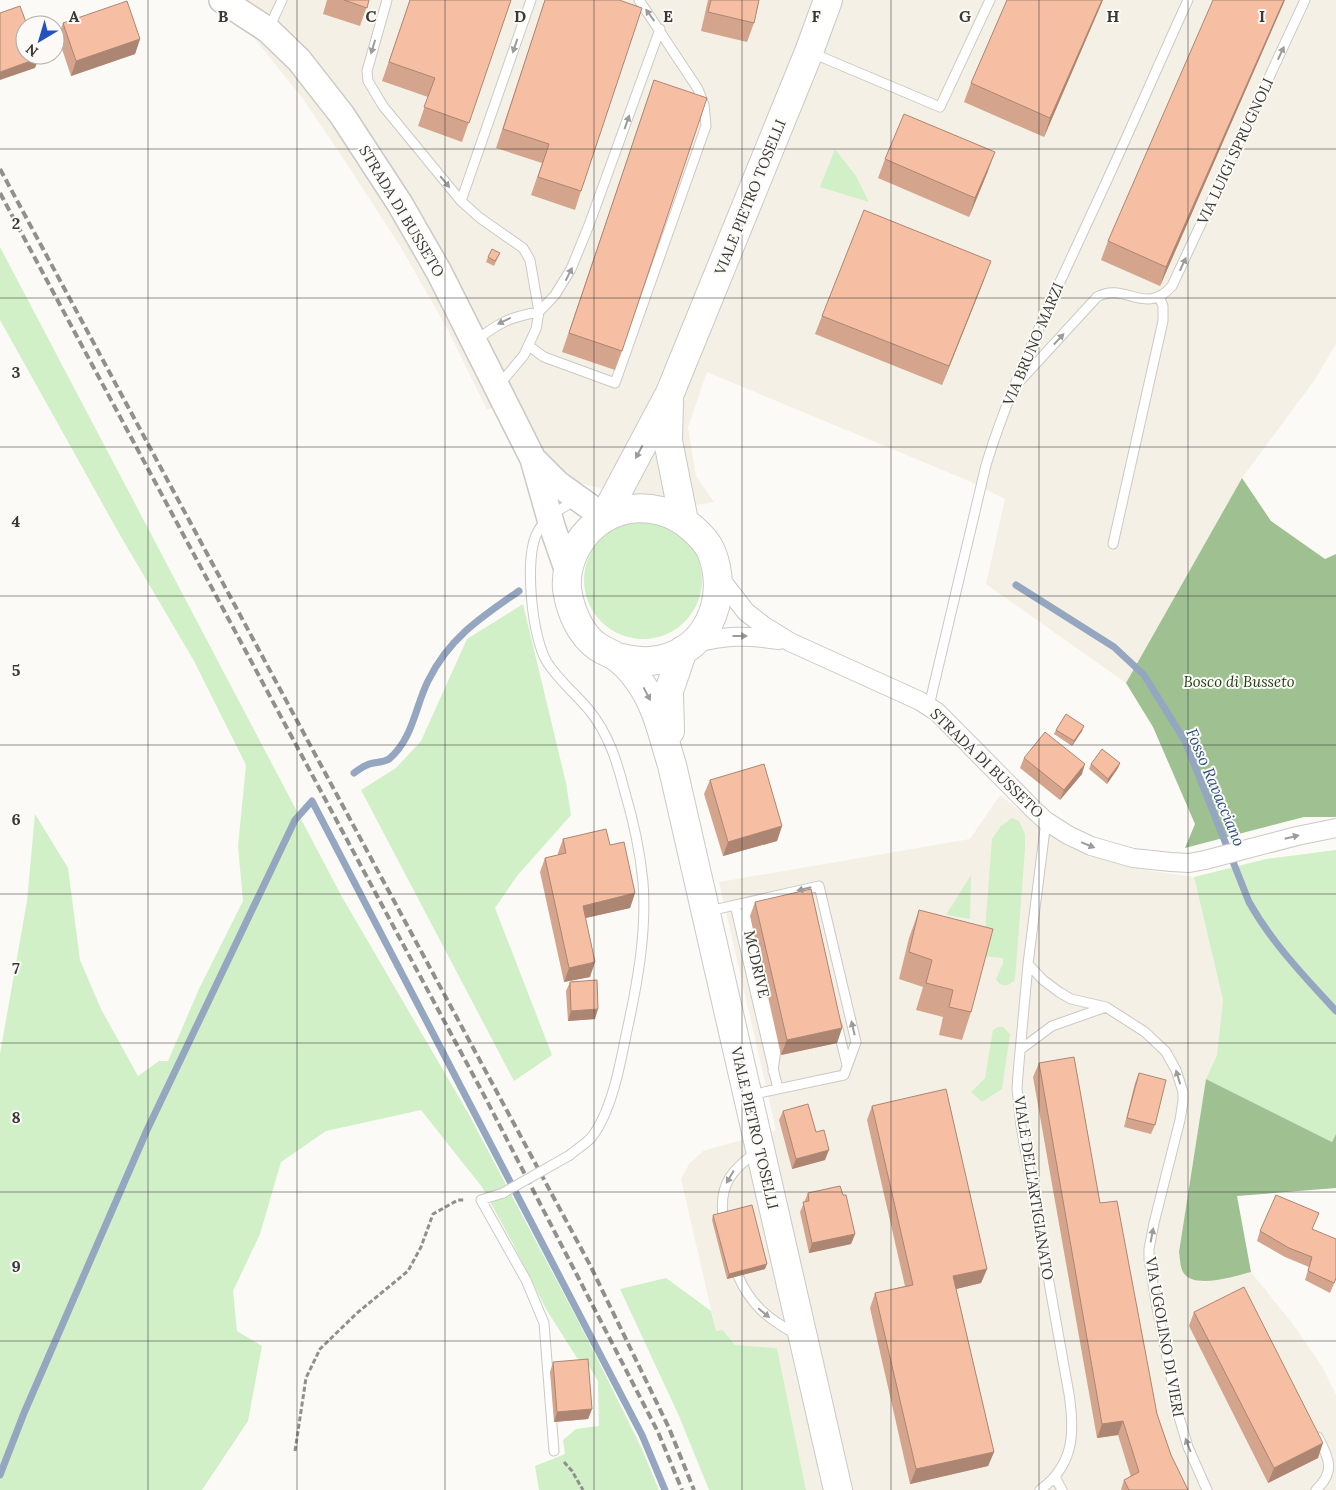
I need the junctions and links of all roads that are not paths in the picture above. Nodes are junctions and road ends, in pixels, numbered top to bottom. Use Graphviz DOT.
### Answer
graph roads {
  1 [pos="222,0"];
  2 [pos="282,0"];
  3 [pos="387,0"];
  4 [pos="531,0"];
  5 [pos="639,0"];
  6 [pos="828,0"];
  7 [pos="990,0"];
  8 [pos="1188,0"];
  9 [pos="1305,0"];
  10 [pos="660,29"];
  11 [pos="268,30"];
  12 [pos="809,52"];
  13 [pos="461,201"];
  14 [pos="1159,297"];
  15 [pos="539,312"];
  16 [pos="475,341"];
  17 [pos="530,346"];
  18 [pos="498,387"];
  19 [pos="1014,388"];
  20 [pos="670,393"];
  21 [pos="533,459"];
  22 [pos="578,499"];
  23 [pos="549,517"];
  24 [pos="604,518"];
  25 [pos="684,521"];
  26 [pos="1113,544"];
  27 [pos="568,572"];
  28 [pos="718,576"];
  29 [pos="790,642"];
  30 [pos="688,647"];
  31 [pos="616,657"];
  32 [pos="929,706"];
  33 [pos="672,765"];
  34 [pos="1046,821"];
  35 [pos="1335,829"];
  36 [pos="735,905"];
  37 [pos="772,906"];
  38 [pos="705,912"];
  39 [pos="1028,964"];
  40 [pos="1106,1007"];
  41 [pos="836,1019"];
  42 [pos="1021,1049"];
  43 [pos="845,1070"];
  44 [pos="773,1071"];
  45 [pos="778,1089"];
  46 [pos="748,1096"];
  47 [pos="760,1149"];
  48 [pos="723,1217"];
  49 [pos="738,1276"];
  50 [pos="803,1338"];
  51 [pos="1314,1430"];
  52 [pos="554,1451"];
  53 [pos="1056,1477"];
  54 [pos="838,1490"];
  55 [pos="1040,1490"];
  56 [pos="1062,1490"];
  57 [pos="1207,1490"];
  58 [pos="1316,1490"];
  1 -- 11 [label="street, STRADA DI BUSSETO"];
  2 -- 11 [label="lane"];
  3 -- 13 [label="lane, one-way"];
  4 -- 13 [label="lane, one-way"];
  10 -- 5 [label="lane, one-way"];
  6 -- 12 [label="main road, VIALE PIETRO TOSELLI"];
  7 -- 12 [label="lane"];
  8 -- 19 [label="lane, VIA BRUNO MARZI"];
  14 -- 9 [label="lane, VIA LUIGI SPRUGNOLI, one-way"];
  15 -- 10 [label="lane, one-way"];
  10 -- 17 [label="lane"];
  11 -- 16 [label="street, STRADA DI BUSSETO"];
  12 -- 20 [label="main road, VIALE PIETRO TOSELLI"];
  13 -- 15 [label="lane"];
  19 -- 14 [label="lane, one-way"];
  14 -- 26 [label="lane"];
  15 -- 16 [label="lane, one-way"];
  15 -- 17 [label="lane"];
  16 -- 18 [label="street, STRADA DI BUSSETO"];
  17 -- 18 [label="lane"];
  18 -- 21 [label="street, STRADA DI BUSSETO"];
  19 -- 32 [label="lane, VIA BRUNO MARZI"];
  20 -- 24 [label="main road, VIALE PIETRO TOSELLI, one-way"];
  20 -- 25 [label="main road, VIALE PIETRO TOSELLI"];
  21 -- 22 [label="street, STRADA DI BUSSETO"];
  21 -- 23 [label="street, STRADA DI BUSSETO"];
  22 -- 23 [label="lane"];
  22 -- 24 [label="street, STRADA DI BUSSETO"];
  23 -- 27 [label="street, STRADA DI BUSSETO"];
  23 -- 52 [label="lane, bridge"];
  24 -- 25 [label="main road, VIALE PIETRO TOSELLI"];
  24 -- 27 [label="main road, VIALE PIETRO TOSELLI"];
  25 -- 28 [label="main road, VIALE PIETRO TOSELLI"];
  27 -- 31 [label="main road, VIALE PIETRO TOSELLI"];
  28 -- 29 [label="street, STRADA DI BUSSETO"];
  28 -- 30 [label="main road, VIALE PIETRO TOSELLI"];
  30 -- 29 [label="street, STRADA DI BUSSETO, one-way"];
  29 -- 32 [label="street, STRADA DI BUSSETO"];
  30 -- 31 [label="main road, VIALE PIETRO TOSELLI"];
  30 -- 33 [label="main road, VIALE PIETRO TOSELLI"];
  31 -- 33 [label="main road, VIALE PIETRO TOSELLI, one-way"];
  32 -- 34 [label="street, STRADA DI BUSSETO"];
  33 -- 38 [label="main road, VIALE PIETRO TOSELLI"];
  34 -- 35 [label="street, STRADA DI BUSSETO, one-way"];
  34 -- 39 [label="lane, VIALE DELL'ARTIGIANATO"];
  36 -- 38 [label="lane"];
  43 -- 36 [label="lane, one-way"];
  36 -- 44 [label="lane"];
  37 -- 44 [label="lane, MCDRIVE"];
  38 -- 46 [label="main road, VIALE PIETRO TOSELLI"];
  39 -- 40 [label="lane, VIA UGOLINO DI VIERI"];
  39 -- 42 [label="lane, VIALE DELL'ARTIGIANATO"];
  40 -- 42 [label="lane"];
  57 -- 40 [label="lane, VIA UGOLINO DI VIERI, one-way"];
  41 -- 43 [label="lane"];
  42 -- 53 [label="lane, VIALE DELL'ARTIGIANATO"];
  43 -- 45 [label="lane"];
  44 -- 45 [label="lane"];
  45 -- 46 [label="lane"];
  46 -- 47 [label="main road, VIALE PIETRO TOSELLI"];
  47 -- 48 [label="lane, one-way"];
  47 -- 50 [label="main road, VIALE PIETRO TOSELLI"];
  49 -- 50 [label="lane, one-way"];
  50 -- 54 [label="main road, VIALE PIETRO TOSELLI"];
  51 -- 58 [label="lane"];
  53 -- 55 [label="lane"];
  53 -- 56 [label="lane"];
}
